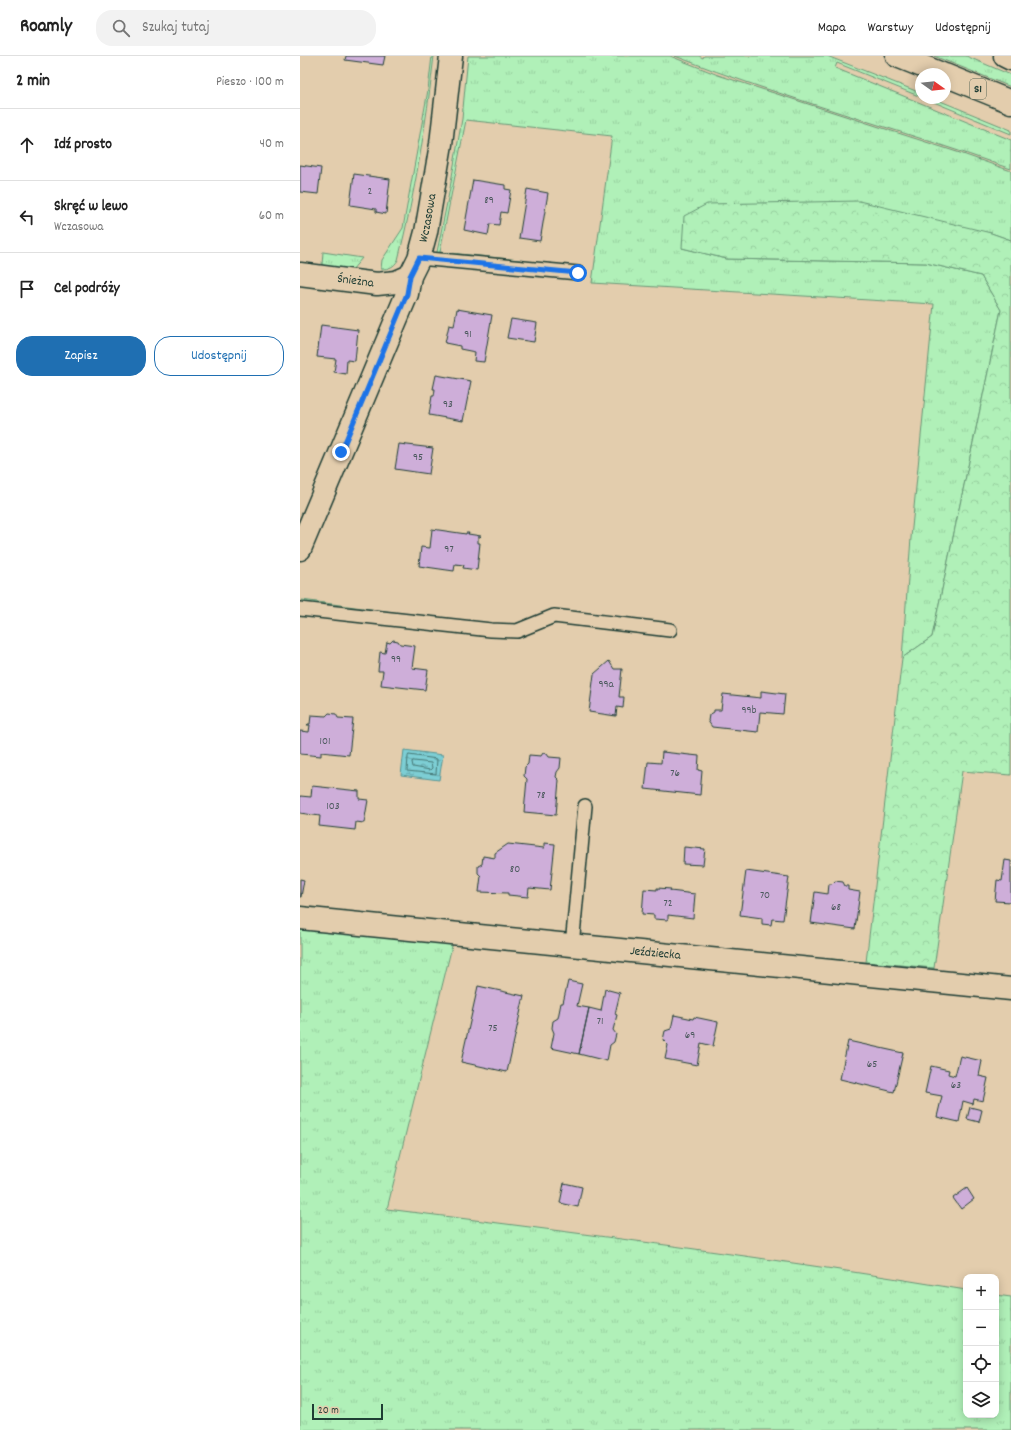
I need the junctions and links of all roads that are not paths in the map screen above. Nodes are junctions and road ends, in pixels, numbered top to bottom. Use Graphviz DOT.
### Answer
graph roads {
  1 [pos="451,56"];
  2 [pos="897,56"];
  3 [pos="1005,56"];
  4 [pos="1011,59"];
  5 [pos="927,68"];
  6 [pos="951,77"];
  7 [pos="1011,102"];
  8 [pos="414,267"];
  9 [pos="578,273"];
  10 [pos="300,274"];
  11 [pos="300,549"];
  12 [pos="300,609"];
  13 [pos="670,630"];
  14 [pos="585,806"];
  15 [pos="300,918"];
  16 [pos="572,946"];
  17 [pos="1011,989"];
  1 -- 8 [label="main road, Wczasowa"];
  2 -- 5 [label="main road"];
  3 -- 4 [label="main road"];
  6 -- 7 [label="main road, S1"];
  8 -- 9 [label="lane"];
  8 -- 10 [label="main road, Śnieżna"];
  8 -- 11 [label="main road, Wczasowa"];
  12 -- 13 [label="lane"];
  14 -- 16 [label="lane"];
  15 -- 16 [label="main road, Jeździecka"];
  16 -- 17 [label="main road, Jeździecka"];
}
